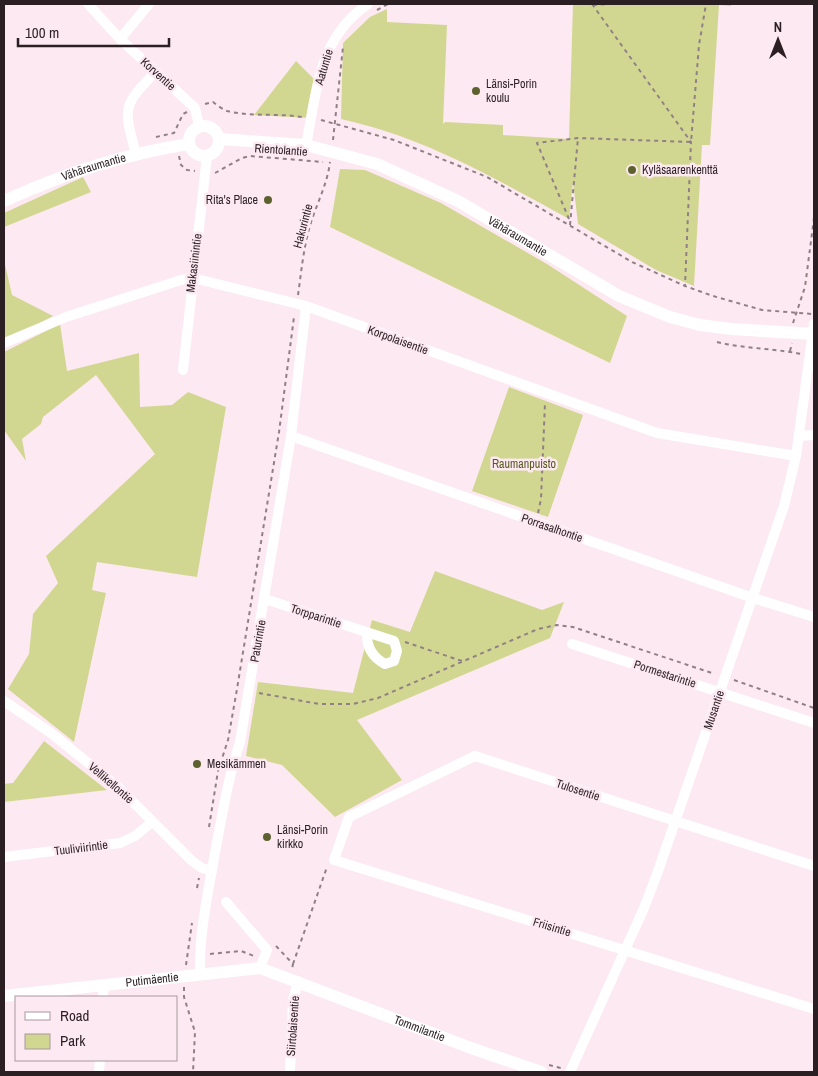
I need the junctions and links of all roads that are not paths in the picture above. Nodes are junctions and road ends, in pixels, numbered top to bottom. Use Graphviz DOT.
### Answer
graph roads {
  1 [pos="88,4"];
  2 [pos="150,4"];
  3 [pos="372,7"];
  4 [pos="120,39"];
  5 [pos="156,72"];
  6 [pos="200,126"];
  7 [pos="219,139"];
  8 [pos="183,145"];
  9 [pos="306,146"];
  10 [pos="136,154"];
  11 [pos="207,156"];
  12 [pos="4,202"];
  13 [pos="192,278"];
  14 [pos="306,306"];
  15 [pos="814,330"];
  16 [pos="4,343"];
  17 [pos="183,370"];
  18 [pos="814,435"];
  19 [pos="291,436"];
  20 [pos="798,436"];
  21 [pos="796,456"];
  22 [pos="753,598"];
  23 [pos="265,599"];
  24 [pos="814,617"];
  25 [pos="367,632"];
  26 [pos="572,644"];
  27 [pos="721,692"];
  28 [pos="4,701"];
  29 [pos="814,723"];
  30 [pos="152,822"];
  31 [pos="675,822"];
  32 [pos="4,857"];
  33 [pos="334,860"];
  34 [pos="814,866"];
  35 [pos="207,869"];
  36 [pos="226,902"];
  37 [pos="625,950"];
  38 [pos="260,968"];
  39 [pos="200,973"];
  40 [pos="298,981"];
  41 [pos="104,991"];
  42 [pos="4,996"];
  43 [pos="814,1008"];
  44 [pos="290,1072"];
  45 [pos="541,1072"];
  46 [pos="570,1072"];
  1 -- 4 [label="street, Korventie"];
  2 -- 4 [label="street"];
  3 -- 9 [label="street, Aatuntie"];
  4 -- 5 [label="street, Korventie"];
  5 -- 6 [label="street, Korventie"];
  5 -- 10 [label="street"];
  6 -- 7 [label="main road"];
  6 -- 8 [label="main road"];
  7 -- 9 [label="main road, Vähäraumantie"];
  7 -- 11 [label="main road"];
  8 -- 10 [label="main road, Vähäraumantie"];
  8 -- 11 [label="main road"];
  9 -- 15 [label="main road, Vähäraumantie"];
  10 -- 12 [label="main road, Vähäraumantie"];
  11 -- 13 [label="street, Makasiinintie"];
  13 -- 14 [label="street, Korpolaisentie"];
  13 -- 16 [label="street, Korpolaisentie"];
  13 -- 17 [label="street, Makasiinintie"];
  14 -- 19 [label="street, Paturintie"];
  14 -- 21 [label="street, Korpolaisentie"];
  15 -- 20 [label="street, Musantie"];
  18 -- 20 [label="street"];
  19 -- 22 [label="street, Porrasalhontie"];
  19 -- 23 [label="street, Paturintie"];
  20 -- 21 [label="street, Musantie"];
  21 -- 22 [label="street, Musantie"];
  22 -- 24 [label="street, Porrasalhontie"];
  22 -- 27 [label="street, Musantie"];
  23 -- 25 [label="street, Torpparintie"];
  23 -- 35 [label="street, Paturintie"];
  25 -- 25 [label="street, Torpparintie"];
  26 -- 27 [label="street, Pormestarintie"];
  27 -- 29 [label="street, Pormestarintie"];
  27 -- 31 [label="street, Musantie"];
  28 -- 30 [label="street, Vellikellontie"];
  30 -- 32 [label="street, Tuuliviirintie"];
  30 -- 35 [label="street, Vellikellontie"];
  31 -- 33 [label="street, Tulosentie"];
  31 -- 34 [label="street, Tulosentie"];
  31 -- 37 [label="street, Musantie"];
  33 -- 37 [label="street, Friisintie"];
  35 -- 39 [label="street, Paturintie"];
  36 -- 38 [label="street"];
  37 -- 43 [label="street, Friisintie"];
  37 -- 46 [label="street, Musantie"];
  38 -- 39 [label="main road, Putimäentie"];
  38 -- 40 [label="main road, Putimäentie"];
  39 -- 41 [label="main road, Putimäentie"];
  40 -- 44 [label="street, Siirtolaisentie"];
  40 -- 45 [label="main road, Tommilantie"];
  41 -- 42 [label="main road, Putimäentie"];
}
